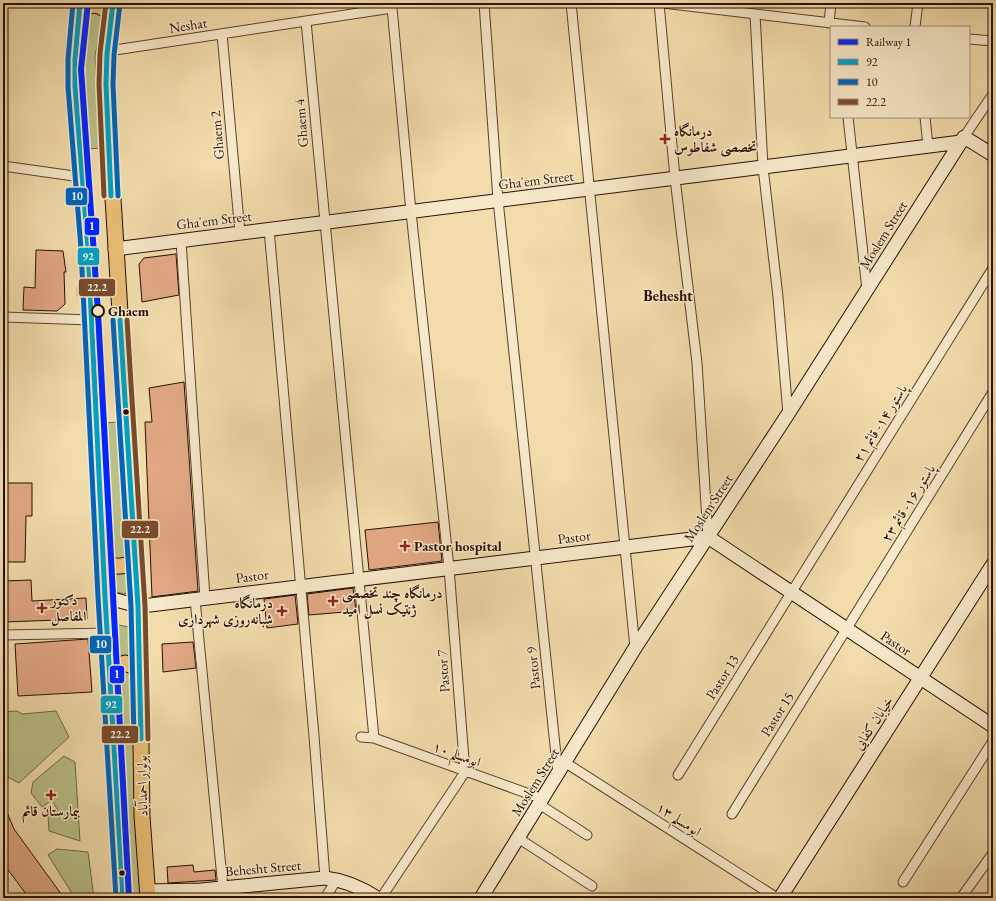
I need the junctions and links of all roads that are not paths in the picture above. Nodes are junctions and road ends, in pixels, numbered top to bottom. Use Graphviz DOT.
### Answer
graph roads {
  1 [pos="484,3"];
  2 [pos="571,3"];
  3 [pos="659,3"];
  4 [pos="663,3"];
  5 [pos="831,3"];
  6 [pos="918,3"];
  7 [pos="79,7"];
  8 [pos="113,8"];
  9 [pos="392,8"];
  10 [pos="741,8"];
  11 [pos="755,14"];
  12 [pos="306,21"];
  13 [pos="829,23"];
  14 [pos="839,25"];
  15 [pos="852,26"];
  16 [pos="915,26"];
  17 [pos="222,34"];
  18 [pos="970,39"];
  19 [pos="993,41"];
  20 [pos="107,54"];
  21 [pos="993,94"];
  22 [pos="848,118"];
  23 [pos="925,118"];
  24 [pos="962,140"];
  25 [pos="928,146"];
  26 [pos="993,155"];
  27 [pos="851,156"];
  28 [pos="3,166"];
  29 [pos="763,167"];
  30 [pos="81,177"];
  31 [pos="675,178"];
  32 [pos="589,189"];
  33 [pos="498,200"];
  34 [pos="411,212"];
  35 [pos="324,222"];
  36 [pos="269,229"];
  37 [pos="240,233"];
  38 [pos="181,240"];
  39 [pos="115,249"];
  40 [pos="993,268"];
  41 [pos="867,290"];
  42 [pos="3,318"];
  43 [pos="92,320"];
  44 [pos="993,392"];
  45 [pos="788,414"];
  46 [pos="708,537"];
  47 [pos="625,547"];
  48 [pos="536,558"];
  49 [pos="104,559"];
  50 [pos="135,562"];
  51 [pos="993,564"];
  52 [pos="449,568"];
  53 [pos="358,579"];
  54 [pos="301,586"];
  55 [pos="790,593"];
  56 [pos="105,597"];
  57 [pos="200,598"];
  58 [pos="138,606"];
  59 [pos="846,630"];
  60 [pos="108,633"];
  61 [pos="3,635"];
  62 [pos="635,648"];
  63 [pos="110,668"];
  64 [pos="140,668"];
  65 [pos="921,678"];
  66 [pos="993,726"];
  67 [pos="361,737"];
  68 [pos="374,738"];
  69 [pos="993,741"];
  70 [pos="566,763"];
  71 [pos="465,772"];
  72 [pos="558,775"];
  73 [pos="678,775"];
  74 [pos="541,802"];
  75 [pos="732,814"];
  76 [pos="587,835"];
  77 [pos="518,838"];
  78 [pos="993,853"];
  79 [pos="331,879"];
  80 [pos="903,882"];
  81 [pos="592,886"];
  82 [pos="223,888"];
  83 [pos="201,894"];
  84 [pos="148,895"];
  85 [pos="123,898"];
  86 [pos="326,898"];
  87 [pos="377,898"];
  88 [pos="381,898"];
  89 [pos="480,898"];
  90 [pos="778,898"];
  91 [pos="961,898"];
  1 -- 33 [label="street, Pastor 9"];
  2 -- 32 [label="street"];
  3 -- 31 [label="street"];
  4 -- 10 [label="street"];
  5 -- 13 [label="street"];
  6 -- 16 [label="street"];
  7 -- 8 [label="main road"];
  7 -- 30 [label="main road, بولوار احمدآباد"];
  8 -- 20 [label="main road, بولوار احمدآباد"];
  9 -- 12 [label="street, Neshat"];
  9 -- 34 [label="street, Pastor 7"];
  10 -- 11 [label="street"];
  11 -- 13 [label="street"];
  11 -- 29 [label="street"];
  12 -- 17 [label="street, Neshat"];
  12 -- 35 [label="street, Ghaem 4"];
  13 -- 14 [label="street"];
  14 -- 15 [label="street"];
  17 -- 20 [label="street, Neshat"];
  17 -- 37 [label="street, Ghaem 2"];
  18 -- 19 [label="street"];
  20 -- 39 [label="main road, بولوار احمدآباد"];
  21 -- 24 [label="street"];
  22 -- 27 [label="street"];
  23 -- 25 [label="street"];
  24 -- 25 [label="street, Gha'em Street"];
  24 -- 26 [label="street"];
  24 -- 41 [label="street, Moslem Street"];
  25 -- 27 [label="street, Gha'em Street"];
  27 -- 29 [label="street, Gha'em Street"];
  27 -- 41 [label="street"];
  28 -- 30 [label="street"];
  29 -- 31 [label="street, Gha'em Street"];
  29 -- 45 [label="street"];
  30 -- 43 [label="main road, بولوار احمدآباد"];
  31 -- 32 [label="street, Gha'em Street"];
  31 -- 46 [label="street"];
  32 -- 33 [label="street, Gha'em Street"];
  32 -- 47 [label="street"];
  33 -- 34 [label="street, Gha'em Street"];
  33 -- 48 [label="street, Pastor 9"];
  34 -- 35 [label="street, Gha'em Street"];
  34 -- 52 [label="street, Pastor 7"];
  35 -- 36 [label="street, Gha'em Street"];
  35 -- 53 [label="street, Ghaem 4"];
  36 -- 37 [label="street, Gha'em Street"];
  36 -- 54 [label="street"];
  37 -- 38 [label="street, Gha'em Street"];
  38 -- 39 [label="street, Gha'em Street"];
  38 -- 57 [label="street"];
  39 -- 50 [label="main road, بولوار احمدآباد"];
  40 -- 55 [label="street, پاستور ۱۴- قائم ۲۱"];
  41 -- 45 [label="street, Moslem Street"];
  42 -- 43 [label="street"];
  43 -- 49 [label="main road, بولوار احمدآباد"];
  44 -- 59 [label="street, پاستور ۱۶- قائم ۲۳"];
  45 -- 46 [label="street, Moslem Street"];
  46 -- 47 [label="street, Pastor"];
  46 -- 55 [label="street, Pastor"];
  46 -- 62 [label="street, Moslem Street"];
  47 -- 48 [label="street, Pastor"];
  47 -- 62 [label="street"];
  48 -- 52 [label="street, Pastor"];
  48 -- 72 [label="street, Pastor 9"];
  49 -- 50 [label="main road"];
  49 -- 56 [label="main road, بولوار احمدآباد"];
  50 -- 58 [label="main road, بولوار احمدآباد"];
  51 -- 65 [label="street, خیابان کفایی"];
  52 -- 53 [label="street, Pastor"];
  52 -- 71 [label="street, Pastor 7"];
  53 -- 54 [label="street, Pastor"];
  53 -- 68 [label="street, Ghaem 4"];
  54 -- 57 [label="street, Pastor"];
  54 -- 79 [label="street"];
  55 -- 59 [label="street, Pastor"];
  55 -- 73 [label="street, Pastor 13"];
  56 -- 58 [label="street, Pastor"];
  56 -- 60 [label="main road, بولوار احمدآباد"];
  57 -- 58 [label="street, Pastor"];
  57 -- 82 [label="street"];
  58 -- 64 [label="main road, بولوار احمدآباد"];
  59 -- 65 [label="street, Pastor"];
  59 -- 75 [label="street, Pastor 15"];
  60 -- 61 [label="street"];
  60 -- 63 [label="main road, بولوار احمدآباد"];
  62 -- 70 [label="street, Moslem Street"];
  63 -- 64 [label="main road"];
  63 -- 85 [label="main road, بولوار احمدآباد"];
  64 -- 84 [label="main road, بولوار احمدآباد"];
  65 -- 66 [label="street, Pastor"];
  65 -- 90 [label="street, خیابان کفایی"];
  67 -- 68 [label="street, ابومسلم ۱۰"];
  68 -- 71 [label="street, ابومسلم ۱۰"];
  69 -- 80 [label="street"];
  70 -- 72 [label="street, Moslem Street"];
  70 -- 90 [label="street, ابومسلم ۱۳"];
  71 -- 74 [label="street, ابومسلم ۱۰"];
  71 -- 88 [label="street"];
  72 -- 74 [label="street, Moslem Street"];
  74 -- 76 [label="street, ابومسلم ۱۰"];
  74 -- 77 [label="street, Moslem Street"];
  77 -- 81 [label="street"];
  77 -- 89 [label="street, Moslem Street"];
  78 -- 91 [label="street"];
  79 -- 82 [label="street, Behesht Street"];
  79 -- 86 [label="street"];
  79 -- 87 [label="street, Behesht Street"];
  82 -- 83 [label="street, Behesht Street"];
  83 -- 84 [label="street, Behesht Street"];
}
